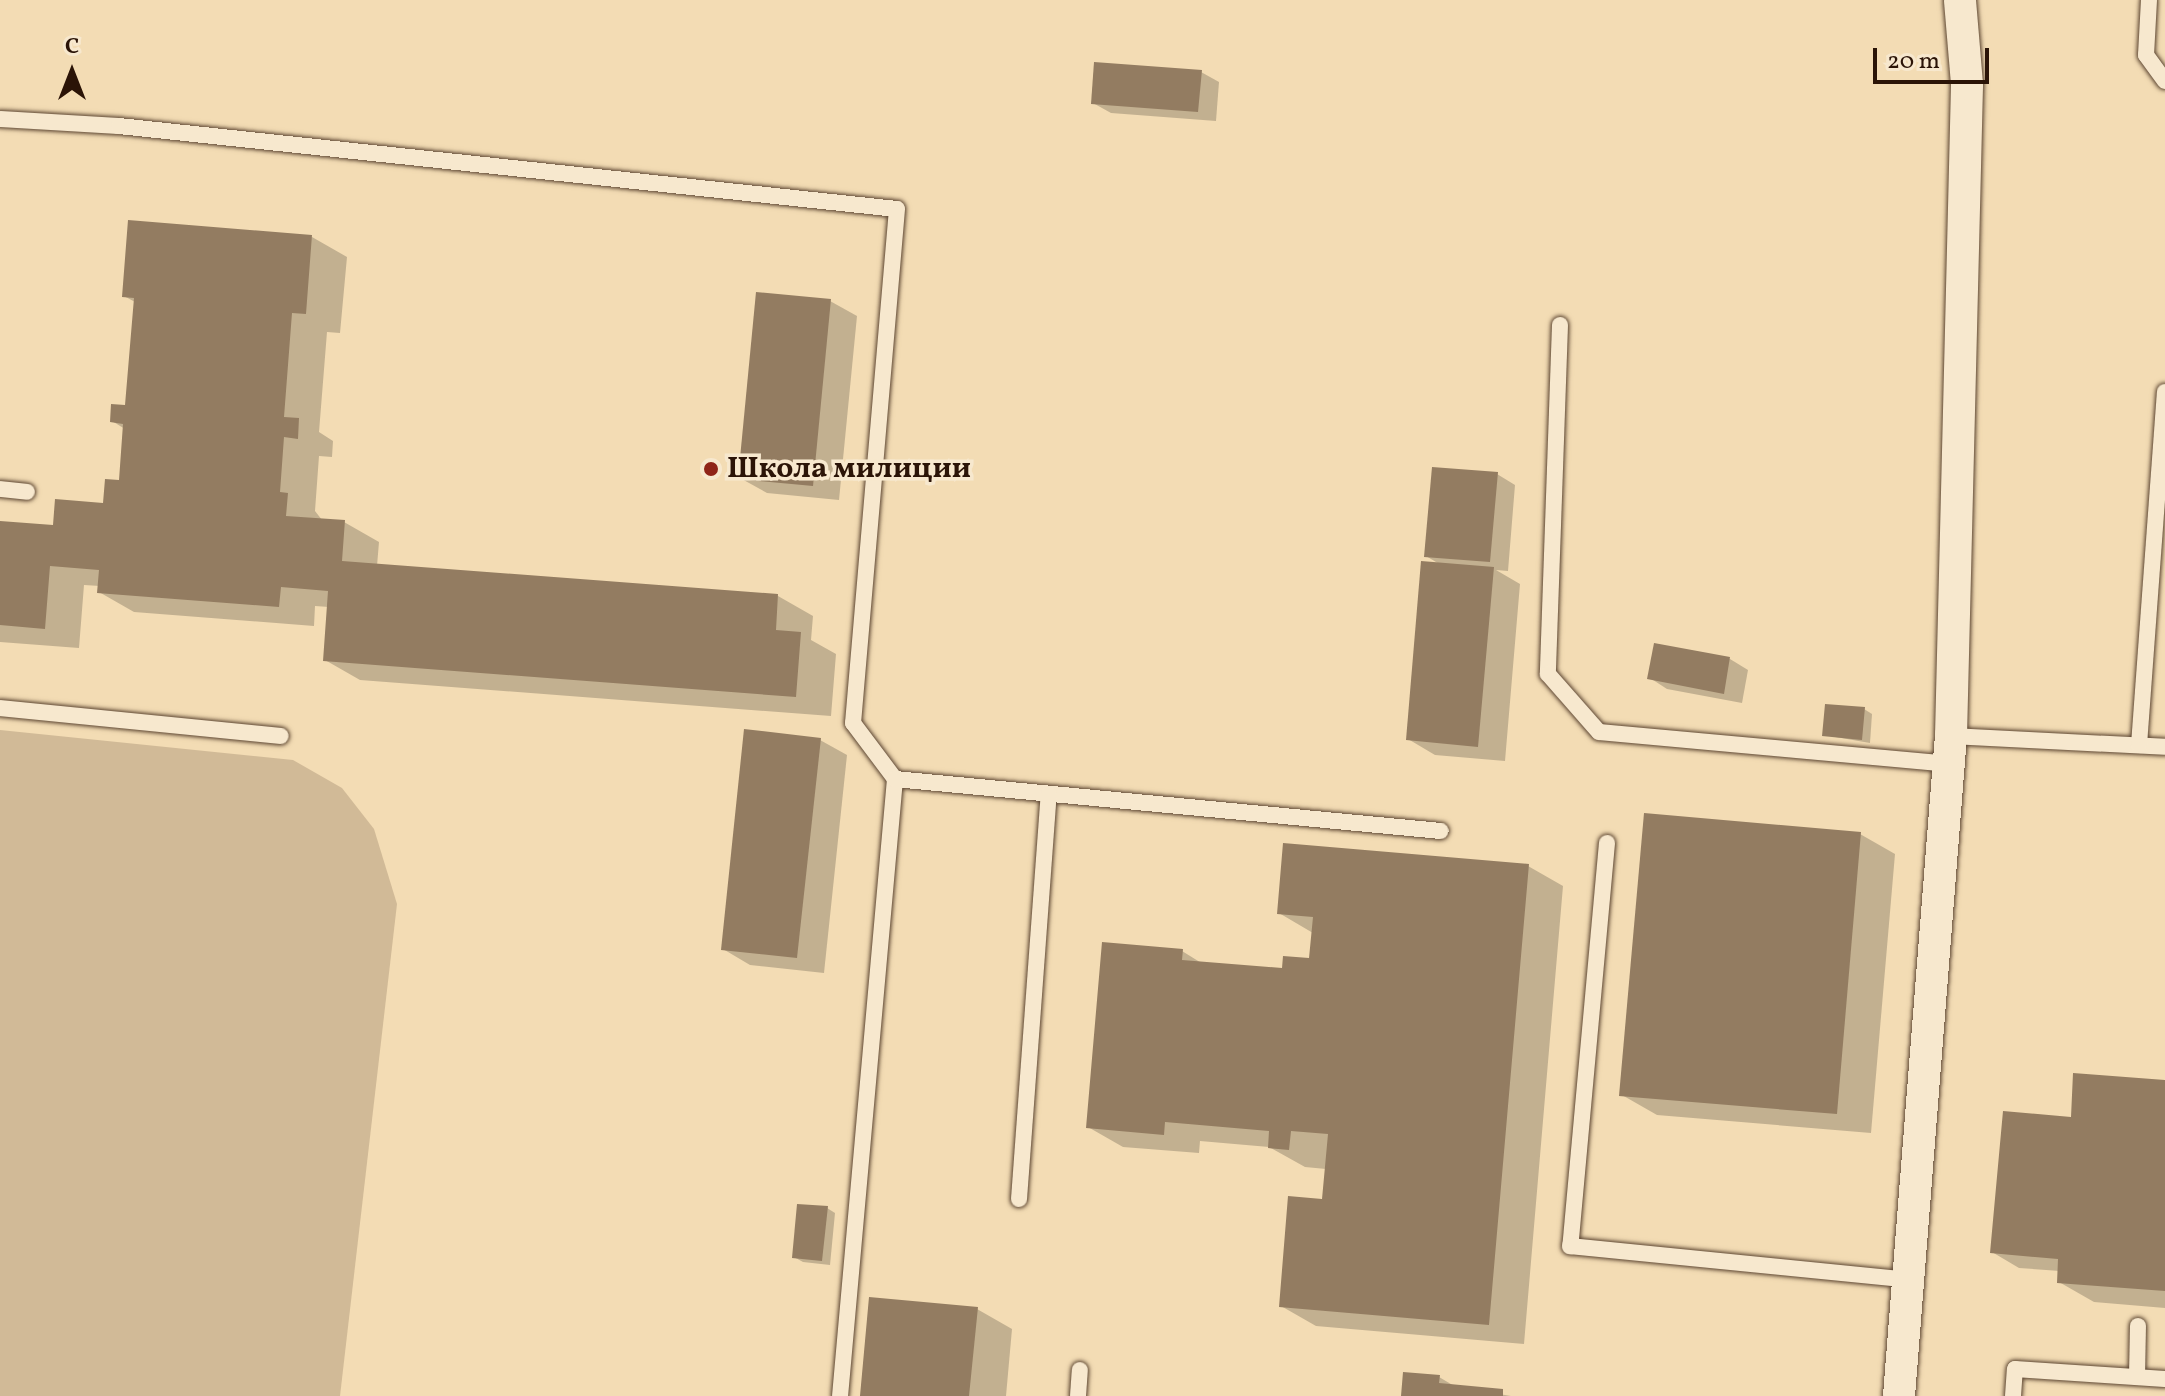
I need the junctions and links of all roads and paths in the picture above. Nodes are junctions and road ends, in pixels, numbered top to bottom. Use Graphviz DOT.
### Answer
graph roads {
  1 [pos="1960,0"];
  2 [pos="2149,0"];
  3 [pos="2165,81"];
  4 [pos="0,119"];
  5 [pos="1560,325"];
  6 [pos="2165,392"];
  7 [pos="0,489"];
  8 [pos="27,492"];
  9 [pos="0,708"];
  10 [pos="281,736"];
  11 [pos="2139,745"];
  12 [pos="2165,747"];
  13 [pos="1950,750"];
  14 [pos="895,779"];
  15 [pos="1049,794"];
  16 [pos="1441,831"];
  17 [pos="1607,843"];
  18 [pos="1019,1199"];
  19 [pos="1909,1280"];
  20 [pos="2138,1326"];
  21 [pos="1080,1370"];
  22 [pos="2137,1377"];
  23 [pos="2165,1379"];
  24 [pos="840,1396"];
  25 [pos="1078,1396"];
  26 [pos="1899,1396"];
  27 [pos="2013,1396"];
  1 -- 13 [label="street"];
  2 -- 3 [label="lane"];
  4 -- 14 [label="lane"];
  5 -- 13 [label="lane"];
  6 -- 11 [label="lane"];
  7 -- 8 [label="lane"];
  9 -- 10 [label="lane"];
  11 -- 12 [label="lane"];
  11 -- 13 [label="lane"];
  13 -- 19 [label="street"];
  14 -- 15 [label="lane"];
  14 -- 24 [label="lane"];
  15 -- 16 [label="lane"];
  15 -- 18 [label="lane"];
  17 -- 19 [label="lane"];
  19 -- 26 [label="street"];
  20 -- 22 [label="lane"];
  21 -- 25 [label="lane"];
  22 -- 23 [label="lane"];
  22 -- 27 [label="lane"];
}
